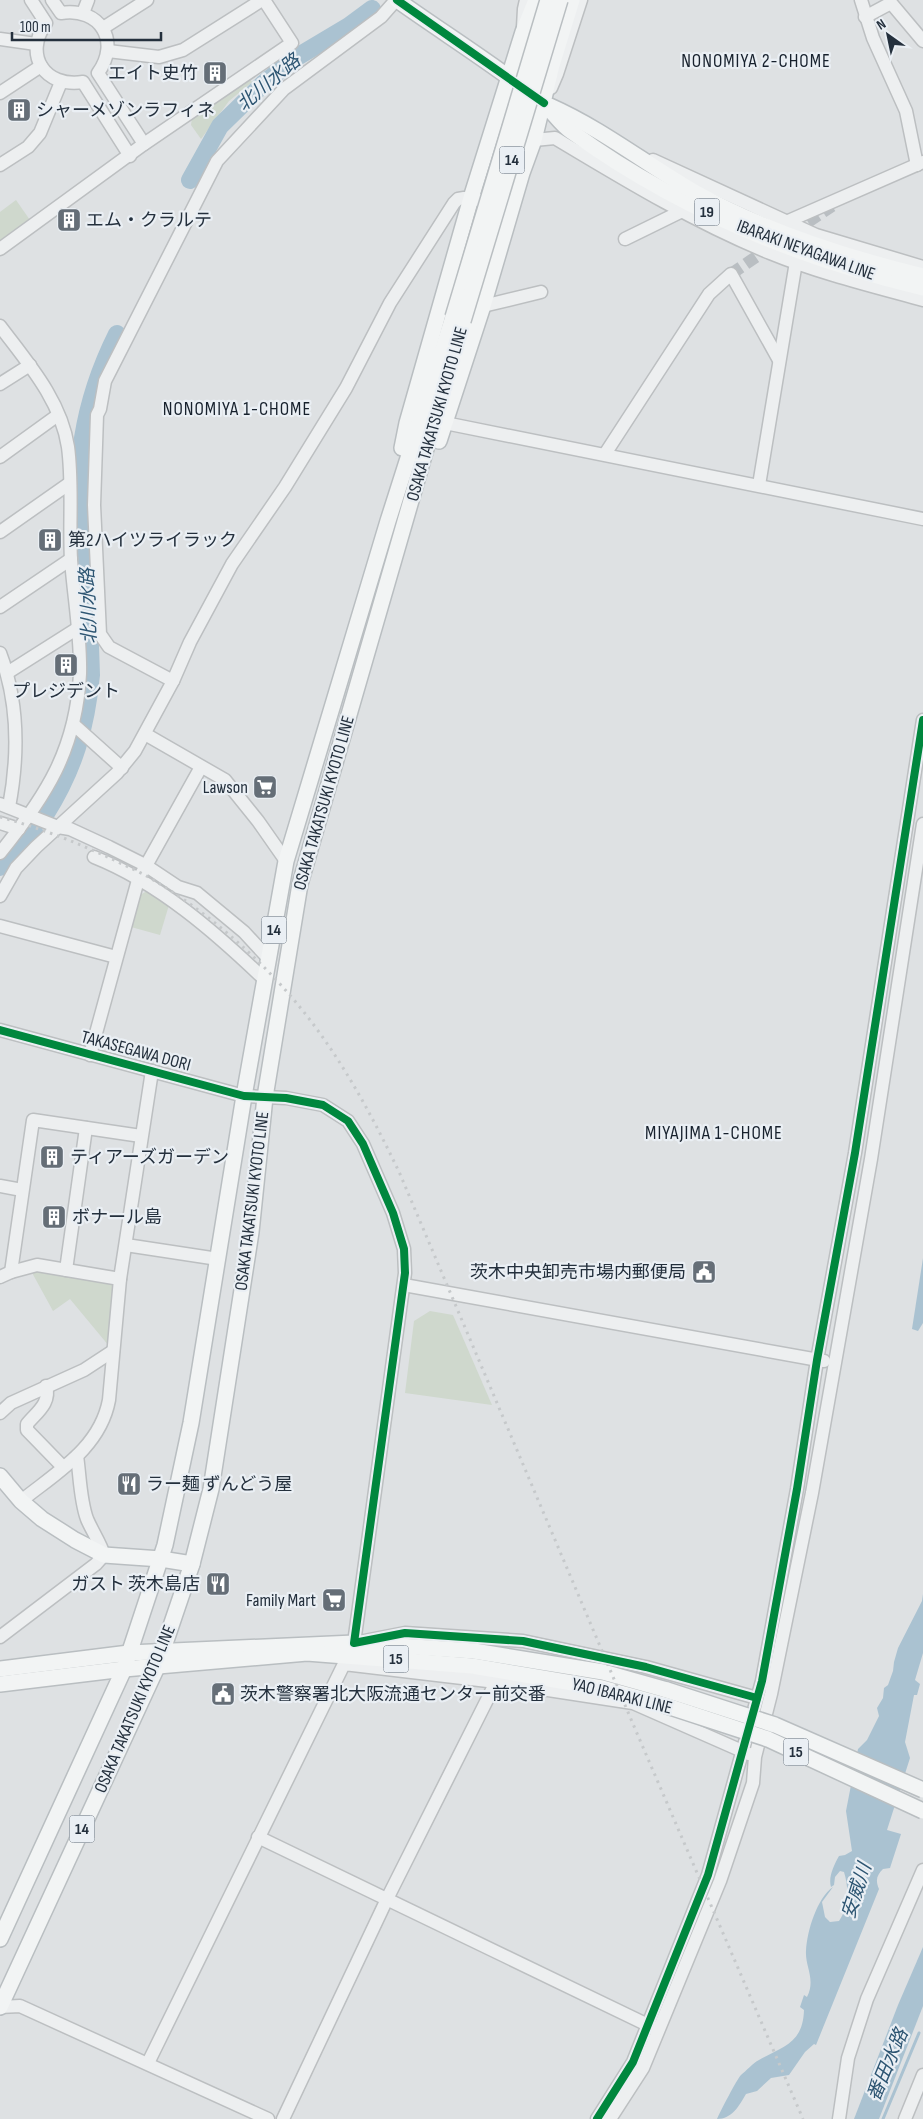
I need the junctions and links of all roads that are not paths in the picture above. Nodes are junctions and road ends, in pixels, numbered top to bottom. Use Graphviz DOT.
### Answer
graph roads {
  1 [pos="31,0"];
  2 [pos="52,0"];
  3 [pos="88,0"];
  4 [pos="147,0"];
  5 [pos="263,0"];
  6 [pos="396,0"];
  7 [pos="526,0"];
  8 [pos="536,0"];
  9 [pos="548,0"];
  10 [pos="560,0"];
  11 [pos="572,0"];
  12 [pos="581,0"];
  13 [pos="861,0"];
  14 [pos="83,13"];
  15 [pos="865,17"];
  16 [pos="103,28"];
  17 [pos="523,32"];
  18 [pos="0,39"];
  19 [pos="923,41"];
  20 [pos="36,44"];
  21 [pos="108,51"];
  22 [pos="41,66"];
  23 [pos="509,79"];
  24 [pos="61,82"];
  25 [pos="0,93"];
  26 [pos="544,104"];
  27 [pos="578,118"];
  28 [pos="534,140"];
  29 [pos="144,144"];
  30 [pos="130,156"];
  31 [pos="920,163"];
  32 [pos="0,165"];
  33 [pos="471,198"];
  34 [pos="515,199"];
  35 [pos="680,212"];
  36 [pos="786,222"];
  37 [pos="624,239"];
  38 [pos="0,249"];
  39 [pos="796,262"];
  40 [pos="923,267"];
  41 [pos="893,275"];
  42 [pos="923,276"];
  43 [pos="923,288"];
  44 [pos="541,292"];
  45 [pos="923,300"];
  46 [pos="484,306"];
  47 [pos="458,319"];
  48 [pos="0,326"];
  49 [pos="779,360"];
  50 [pos="30,365"];
  51 [pos="0,384"];
  52 [pos="58,416"];
  53 [pos="445,423"];
  54 [pos="605,454"];
  55 [pos="0,457"];
  56 [pos="70,484"];
  57 [pos="759,485"];
  58 [pos="923,518"];
  59 [pos="388,521"];
  60 [pos="404,527"];
  61 [pos="0,532"];
  62 [pos="71,560"];
  63 [pos="0,607"];
  64 [pos="78,628"];
  65 [pos="0,653"];
  66 [pos="7,673"];
  67 [pos="173,681"];
  68 [pos="923,720"];
  69 [pos="79,729"];
  70 [pos="144,734"];
  71 [pos="201,767"];
  72 [pos="122,768"];
  73 [pos="5,806"];
  74 [pos="30,815"];
  75 [pos="0,823"];
  76 [pos="923,824"];
  77 [pos="58,827"];
  78 [pos="19,829"];
  79 [pos="0,853"];
  80 [pos="94,857"];
  81 [pos="286,861"];
  82 [pos="145,865"];
  83 [pos="138,880"];
  84 [pos="0,896"];
  85 [pos="0,926"];
  86 [pos="116,957"];
  87 [pos="269,959"];
  88 [pos="265,980"];
  89 [pos="0,1030"];
  90 [pos="90,1055"];
  91 [pos="152,1071"];
  92 [pos="244,1096"];
  93 [pos="265,1097"];
  94 [pos="86,1128"];
  95 [pos="141,1136"];
  96 [pos="0,1186"];
  97 [pos="22,1190"];
  98 [pos="126,1245"];
  99 [pos="218,1259"];
  100 [pos="66,1270"];
  101 [pos="6,1274"];
  102 [pos="120,1279"];
  103 [pos="404,1286"];
  104 [pos="113,1351"];
  105 [pos="817,1360"];
  106 [pos="834,1363"];
  107 [pos="46,1386"];
  108 [pos="0,1414"];
  109 [pos="78,1456"];
  110 [pos="63,1467"];
  111 [pos="0,1476"];
  112 [pos="21,1501"];
  113 [pos="104,1555"];
  114 [pos="161,1559"];
  115 [pos="192,1564"];
  116 [pos="0,1637"];
  117 [pos="354,1643"];
  118 [pos="163,1651"];
  119 [pos="129,1654"];
  120 [pos="307,1654"];
  121 [pos="417,1661"];
  122 [pos="344,1664"];
  123 [pos="157,1667"];
  124 [pos="372,1667"];
  125 [pos="124,1668"];
  126 [pos="0,1669"];
  127 [pos="496,1682"];
  128 [pos="0,1684"];
  129 [pos="757,1698"];
  130 [pos="743,1752"];
  131 [pos="755,1757"];
  132 [pos="923,1790"];
  133 [pos="923,1811"];
  134 [pos="258,1837"];
  135 [pos="923,1870"];
  136 [pos="387,1899"];
  137 [pos="0,1939"];
  138 [pos="0,2007"];
  139 [pos="653,2028"];
  140 [pos="148,2063"];
  141 [pos="923,2075"];
  142 [pos="268,2119"];
  143 [pos="282,2119"];
  144 [pos="597,2119"];
  145 [pos="610,2119"];
  146 [pos="839,2119"];
  147 [pos="905,2119"];
  1 -- 20 [label="street"];
  2 -- 14 [label="street"];
  3 -- 14 [label="street"];
  4 -- 16 [label="street"];
  5 -- 21 [label="street"];
  5 -- 29 [label="street"];
  6 -- 23 [label="main road, IBARAKI NEYAGAWA LINE / 19"];
  6 -- 67 [label="street"];
  7 -- 17 [label="street"];
  8 -- 17 [label="main road"];
  9 -- 47 [label="main road, OSAKA TAKATSUKI KYOTO LINE / 14, bridge"];
  10 -- 47 [label="main road, OSAKA TAKATSUKI KYOTO LINE / 14, bridge"];
  11 -- 26 [label="main road"];
  12 -- 26 [label="street"];
  13 -- 15 [label="street"];
  14 -- 16 [label="street"];
  15 -- 19 [label="street"];
  15 -- 31 [label="street"];
  16 -- 21 [label="street"];
  17 -- 23 [label="main road"];
  18 -- 20 [label="street"];
  20 -- 22 [label="street"];
  21 -- 29 [label="street"];
  22 -- 24 [label="street"];
  22 -- 25 [label="street"];
  23 -- 26 [label="main road, IBARAKI NEYAGAWA LINE / 19"];
  23 -- 33 [label="main road"];
  24 -- 30 [label="street"];
  24 -- 32 [label="street"];
  26 -- 27 [label="main road, IBARAKI NEYAGAWA LINE / 19"];
  26 -- 28 [label="main road"];
  26 -- 41 [label="main road, IBARAKI NEYAGAWA LINE / 19"];
  27 -- 36 [label="street"];
  27 -- 41 [label="main road, IBARAKI NEYAGAWA LINE / 19"];
  28 -- 34 [label="main road"];
  28 -- 35 [label="street"];
  29 -- 30 [label="street"];
  30 -- 38 [label="street"];
  31 -- 36 [label="street"];
  33 -- 34 [label="street"];
  33 -- 59 [label="main road"];
  33 -- 67 [label="street"];
  34 -- 46 [label="main road"];
  35 -- 37 [label="street"];
  35 -- 39 [label="street"];
  36 -- 40 [label="street"];
  39 -- 45 [label="street"];
  39 -- 49 [label="street"];
  41 -- 42 [label="main road, IBARAKI NEYAGAWA LINE / 19"];
  41 -- 43 [label="main road, IBARAKI NEYAGAWA LINE / 19"];
  44 -- 46 [label="street"];
  46 -- 53 [label="main road"];
  47 -- 59 [label="main road, OSAKA TAKATSUKI KYOTO LINE / 14"];
  47 -- 60 [label="main road, OSAKA TAKATSUKI KYOTO LINE / 14"];
  48 -- 50 [label="street"];
  49 -- 54 [label="street"];
  49 -- 57 [label="street"];
  50 -- 51 [label="street"];
  50 -- 52 [label="street"];
  52 -- 55 [label="street"];
  52 -- 56 [label="street"];
  53 -- 54 [label="street"];
  53 -- 60 [label="main road"];
  54 -- 57 [label="street"];
  56 -- 61 [label="street"];
  56 -- 62 [label="street"];
  57 -- 58 [label="street"];
  59 -- 81 [label="main road, OSAKA TAKATSUKI KYOTO LINE / 14"];
  60 -- 93 [label="main road, OSAKA TAKATSUKI KYOTO LINE / 14"];
  62 -- 63 [label="street"];
  62 -- 64 [label="street"];
  64 -- 66 [label="street"];
  64 -- 69 [label="street"];
  65 -- 66 [label="street"];
  66 -- 73 [label="street"];
  67 -- 70 [label="street"];
  68 -- 105 [label="street"];
  69 -- 72 [label="street"];
  69 -- 74 [label="street"];
  70 -- 71 [label="street"];
  70 -- 72 [label="street"];
  71 -- 81 [label="street"];
  71 -- 82 [label="street"];
  72 -- 77 [label="street"];
  73 -- 74 [label="street"];
  74 -- 77 [label="street"];
  74 -- 78 [label="street"];
  75 -- 78 [label="street"];
  76 -- 106 [label="street"];
  77 -- 82 [label="street"];
  77 -- 84 [label="street"];
  78 -- 79 [label="street"];
  80 -- 83 [label="street"];
  81 -- 87 [label="main road, OSAKA TAKATSUKI KYOTO LINE / 14"];
  82 -- 83 [label="street"];
  82 -- 87 [label="street"];
  83 -- 86 [label="street"];
  83 -- 88 [label="street"];
  85 -- 86 [label="street"];
  86 -- 90 [label="street"];
  87 -- 88 [label="main road, OSAKA TAKATSUKI KYOTO LINE / 14"];
  88 -- 92 [label="main road, OSAKA TAKATSUKI KYOTO LINE / 14"];
  89 -- 90 [label="street, TAKASEGAWA DORI"];
  90 -- 91 [label="street, TAKASEGAWA DORI"];
  91 -- 92 [label="street, TAKASEGAWA DORI"];
  91 -- 95 [label="street"];
  92 -- 93 [label="street, TAKASEGAWA DORI"];
  92 -- 99 [label="main road, OSAKA TAKATSUKI KYOTO LINE / 14"];
  93 -- 103 [label="street, TAKASEGAWA DORI"];
  93 -- 115 [label="main road, OSAKA TAKATSUKI KYOTO LINE / 14"];
  94 -- 95 [label="street"];
  94 -- 97 [label="street"];
  94 -- 100 [label="street"];
  95 -- 98 [label="street"];
  96 -- 97 [label="street"];
  97 -- 101 [label="street"];
  98 -- 99 [label="street"];
  98 -- 102 [label="street"];
  99 -- 114 [label="main road, OSAKA TAKATSUKI KYOTO LINE / 14"];
  100 -- 101 [label="street"];
  100 -- 102 [label="street"];
  102 -- 104 [label="street"];
  103 -- 105 [label="street"];
  103 -- 117 [label="street, TAKASEGAWA DORI"];
  104 -- 107 [label="street"];
  104 -- 109 [label="street"];
  105 -- 106 [label="street"];
  105 -- 129 [label="street"];
  106 -- 131 [label="street"];
  107 -- 108 [label="street"];
  107 -- 110 [label="street"];
  109 -- 110 [label="street"];
  109 -- 113 [label="street"];
  110 -- 112 [label="street"];
  111 -- 112 [label="main road"];
  112 -- 113 [label="main road"];
  113 -- 114 [label="main road"];
  113 -- 116 [label="street"];
  114 -- 115 [label="main road"];
  114 -- 119 [label="main road, OSAKA TAKATSUKI KYOTO LINE / 14"];
  115 -- 118 [label="main road, OSAKA TAKATSUKI KYOTO LINE / 14"];
  117 -- 118 [label="main road, YAO IBARAKI LINE / 15"];
  117 -- 129 [label="street"];
  117 -- 132 [label="main road, YAO IBARAKI LINE / 15, bridge"];
  118 -- 119 [label="main road, YAO IBARAKI LINE / 15"];
  118 -- 123 [label="main road, OSAKA TAKATSUKI KYOTO LINE / 14"];
  119 -- 125 [label="main road, OSAKA TAKATSUKI KYOTO LINE / 14"];
  119 -- 126 [label="main road, YAO IBARAKI LINE"];
  120 -- 121 [label="main road, YAO IBARAKI LINE / 15"];
  120 -- 122 [label="main road"];
  120 -- 123 [label="main road, YAO IBARAKI LINE / 15"];
  121 -- 124 [label="main road"];
  121 -- 133 [label="main road, YAO IBARAKI LINE / 15, bridge"];
  122 -- 124 [label="street"];
  122 -- 134 [label="street"];
  123 -- 125 [label="main road, YAO IBARAKI LINE / 15"];
  123 -- 138 [label="main road, OSAKA TAKATSUKI KYOTO LINE / 14"];
  124 -- 127 [label="street"];
  125 -- 128 [label="main road, YAO IBARAKI LINE"];
  125 -- 137 [label="main road, OSAKA TAKATSUKI KYOTO LINE / 14"];
  127 -- 130 [label="street"];
  127 -- 136 [label="street"];
  129 -- 130 [label="street"];
  130 -- 131 [label="street"];
  130 -- 139 [label="street"];
  131 -- 139 [label="street"];
  134 -- 136 [label="street"];
  134 -- 140 [label="street"];
  135 -- 146 [label="street"];
  136 -- 139 [label="street"];
  136 -- 143 [label="street"];
  138 -- 140 [label="street"];
  139 -- 144 [label="street"];
  139 -- 145 [label="street"];
  140 -- 142 [label="street"];
  141 -- 147 [label="street"];
}
